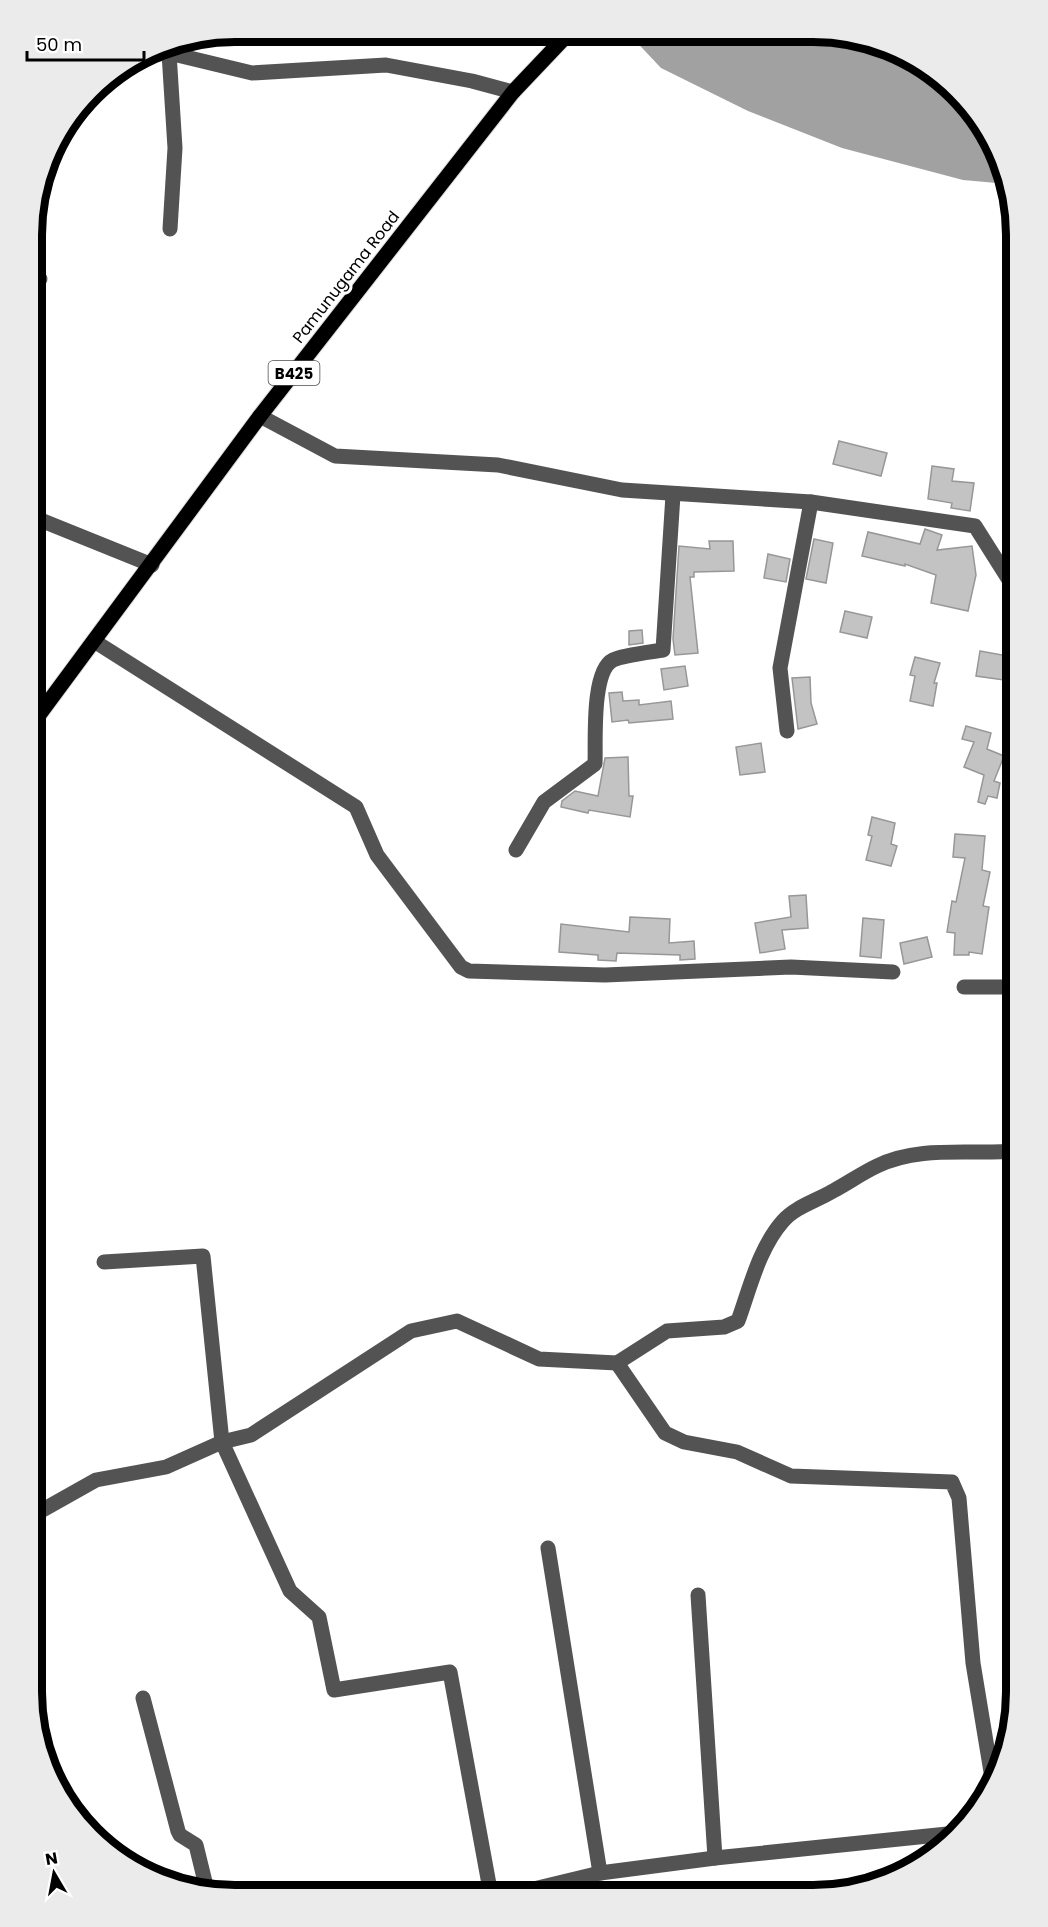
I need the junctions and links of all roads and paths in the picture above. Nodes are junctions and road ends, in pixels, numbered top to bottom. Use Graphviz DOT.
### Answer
graph roads {
  1 [pos="560,42"];
  2 [pos="169,53"];
  3 [pos="170,53"];
  4 [pos="513,92"];
  5 [pos="170,229"];
  6 [pos="260,416"];
  7 [pos="673,495"];
  8 [pos="811,502"];
  9 [pos="42,521"];
  10 [pos="152,565"];
  11 [pos="1006,575"];
  12 [pos="94,641"];
  13 [pos="42,711"];
  14 [pos="787,731"];
  15 [pos="516,850"];
  16 [pos="893,972"];
  17 [pos="964,987"];
  18 [pos="1006,987"];
  19 [pos="1006,1152"];
  20 [pos="104,1262"];
  21 [pos="617,1363"];
  22 [pos="222,1442"];
  23 [pos="42,1510"];
  24 [pos="548,1548"];
  25 [pos="698,1595"];
  26 [pos="143,1698"];
  27 [pos="990,1768"];
  28 [pos="942,1835"];
  29 [pos="716,1858"];
  30 [pos="600,1873"];
  31 [pos="205,1882"];
  32 [pos="489,1885"];
  33 [pos="550,1885"];
  1 -- 4 [label="main road, Pamunugama Road / B425"];
  2 -- 5 [label="street"];
  3 -- 4 [label="street"];
  4 -- 6 [label="main road, Pamunugama Road / B425"];
  6 -- 7 [label="street"];
  6 -- 10 [label="main road, Pamunugama Road / B425"];
  7 -- 8 [label="street"];
  7 -- 15 [label="street"];
  8 -- 11 [label="street"];
  8 -- 14 [label="street"];
  9 -- 10 [label="street"];
  10 -- 12 [label="main road, Pamunugama Road / B425"];
  12 -- 13 [label="main road, Pamunugama Road / B425"];
  12 -- 16 [label="street"];
  17 -- 18 [label="street"];
  19 -- 21 [label="street"];
  20 -- 22 [label="street"];
  21 -- 22 [label="street"];
  21 -- 27 [label="street"];
  22 -- 23 [label="street"];
  22 -- 32 [label="street"];
  24 -- 30 [label="street"];
  25 -- 29 [label="street"];
  26 -- 31 [label="street"];
  28 -- 29 [label="street"];
  29 -- 30 [label="street"];
  30 -- 33 [label="street"];
}
